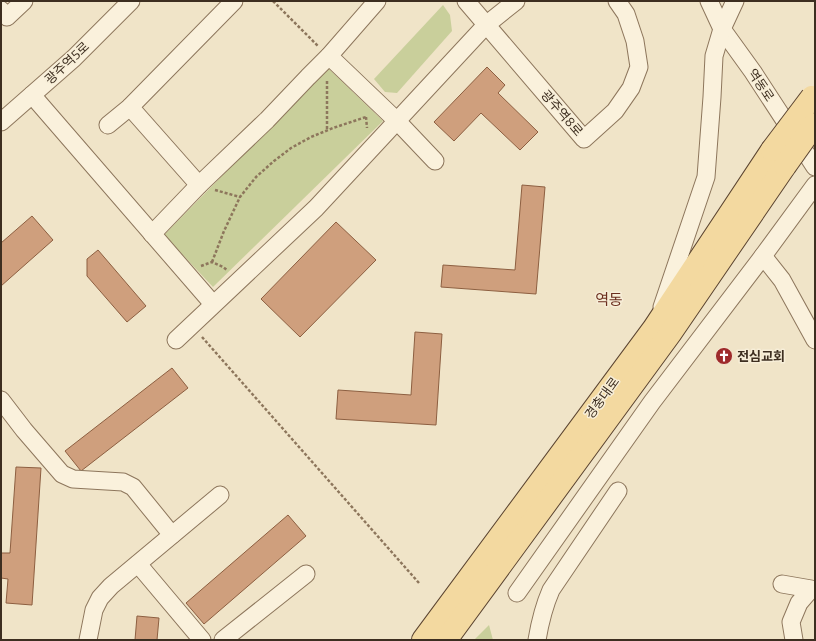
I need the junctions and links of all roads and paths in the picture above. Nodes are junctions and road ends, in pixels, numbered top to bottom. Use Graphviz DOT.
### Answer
graph roads {
  1 [pos="24,1"];
  2 [pos="131,1"];
  3 [pos="234,1"];
  4 [pos="273,1"];
  5 [pos="377,1"];
  6 [pos="466,1"];
  7 [pos="516,1"];
  8 [pos="617,1"];
  9 [pos="709,1"];
  10 [pos="735,1"];
  11 [pos="1,10"];
  12 [pos="486,25"];
  13 [pos="722,29"];
  14 [pos="329,56"];
  15 [pos="327,78"];
  16 [pos="32,95"];
  17 [pos="813,95"];
  18 [pos="376,102"];
  19 [pos="130,107"];
  20 [pos="366,117"];
  21 [pos="397,121"];
  22 [pos="1,122"];
  23 [pos="815,124"];
  24 [pos="108,125"];
  25 [pos="327,130"];
  26 [pos="375,145"];
  27 [pos="778,158"];
  28 [pos="435,161"];
  29 [pos="814,162"];
  30 [pos="199,185"];
  31 [pos="815,185"];
  32 [pos="240,197"];
  33 [pos="152,234"];
  34 [pos="763,256"];
  35 [pos="212,262"];
  36 [pos="186,273"];
  37 [pos="238,281"];
  38 [pos="214,304"];
  39 [pos="192,325"];
  40 [pos="654,328"];
  41 [pos="176,340"];
  42 [pos="815,340"];
  43 [pos="1,400"];
  44 [pos="618,491"];
  45 [pos="220,495"];
  46 [pos="172,535"];
  47 [pos="138,564"];
  48 [pos="306,574"];
  49 [pos="419,584"];
  50 [pos="782,584"];
  51 [pos="516,593"];
  52 [pos="456,611"];
  53 [pos="88,640"];
  54 [pos="202,640"];
  55 [pos="223,640"];
  56 [pos="415,640"];
  57 [pos="423,640"];
  58 [pos="446,640"];
  59 [pos="449,640"];
  60 [pos="537,640"];
  61 [pos="794,640"];
  1 -- 11 [label="street"];
  2 -- 16 [label="street, 광주역5로"];
  3 -- 19 [label="street"];
  4 -- 14 [label="path"];
  5 -- 14 [label="street"];
  6 -- 12 [label="street, 광주역8로"];
  7 -- 12 [label="street"];
  8 -- 12 [label="street, 광주역8로"];
  9 -- 13 [label="street, 역동로"];
  10 -- 13 [label="street"];
  12 -- 21 [label="street"];
  13 -- 29 [label="street, 역동로"];
  13 -- 40 [label="street"];
  14 -- 18 [label="street"];
  14 -- 30 [label="street"];
  15 -- 25 [label="path"];
  16 -- 22 [label="street, 광주역5로"];
  16 -- 33 [label="street"];
  17 -- 27 [label="main road, bridge"];
  18 -- 20 [label="path"];
  18 -- 21 [label="street"];
  19 -- 24 [label="street"];
  19 -- 30 [label="street"];
  20 -- 25 [label="path"];
  20 -- 26 [label="path"];
  21 -- 26 [label="street"];
  21 -- 28 [label="street"];
  23 -- 27 [label="main road, bridge"];
  25 -- 32 [label="path"];
  26 -- 37 [label="street"];
  27 -- 40 [label="main road, 경충대로"];
  27 -- 52 [label="main road, 경충대로"];
  30 -- 32 [label="path"];
  30 -- 33 [label="street"];
  31 -- 34 [label="street"];
  32 -- 35 [label="path"];
  33 -- 36 [label="street"];
  34 -- 42 [label="street"];
  34 -- 51 [label="street"];
  35 -- 36 [label="path"];
  35 -- 37 [label="path"];
  36 -- 38 [label="street"];
  37 -- 38 [label="street"];
  38 -- 39 [label="street"];
  39 -- 41 [label="street"];
  39 -- 49 [label="path"];
  40 -- 52 [label="main road, 경충대로"];
  43 -- 46 [label="street"];
  44 -- 60 [label="street"];
  45 -- 46 [label="street"];
  46 -- 47 [label="street"];
  47 -- 53 [label="street"];
  47 -- 54 [label="street"];
  48 -- 55 [label="street"];
  50 -- 61 [label="street"];
  52 -- 56 [label="street"];
  52 -- 57 [label="main road, 경충대로"];
  52 -- 58 [label="main road, 경충대로"];
  52 -- 59 [label="street"];
}
